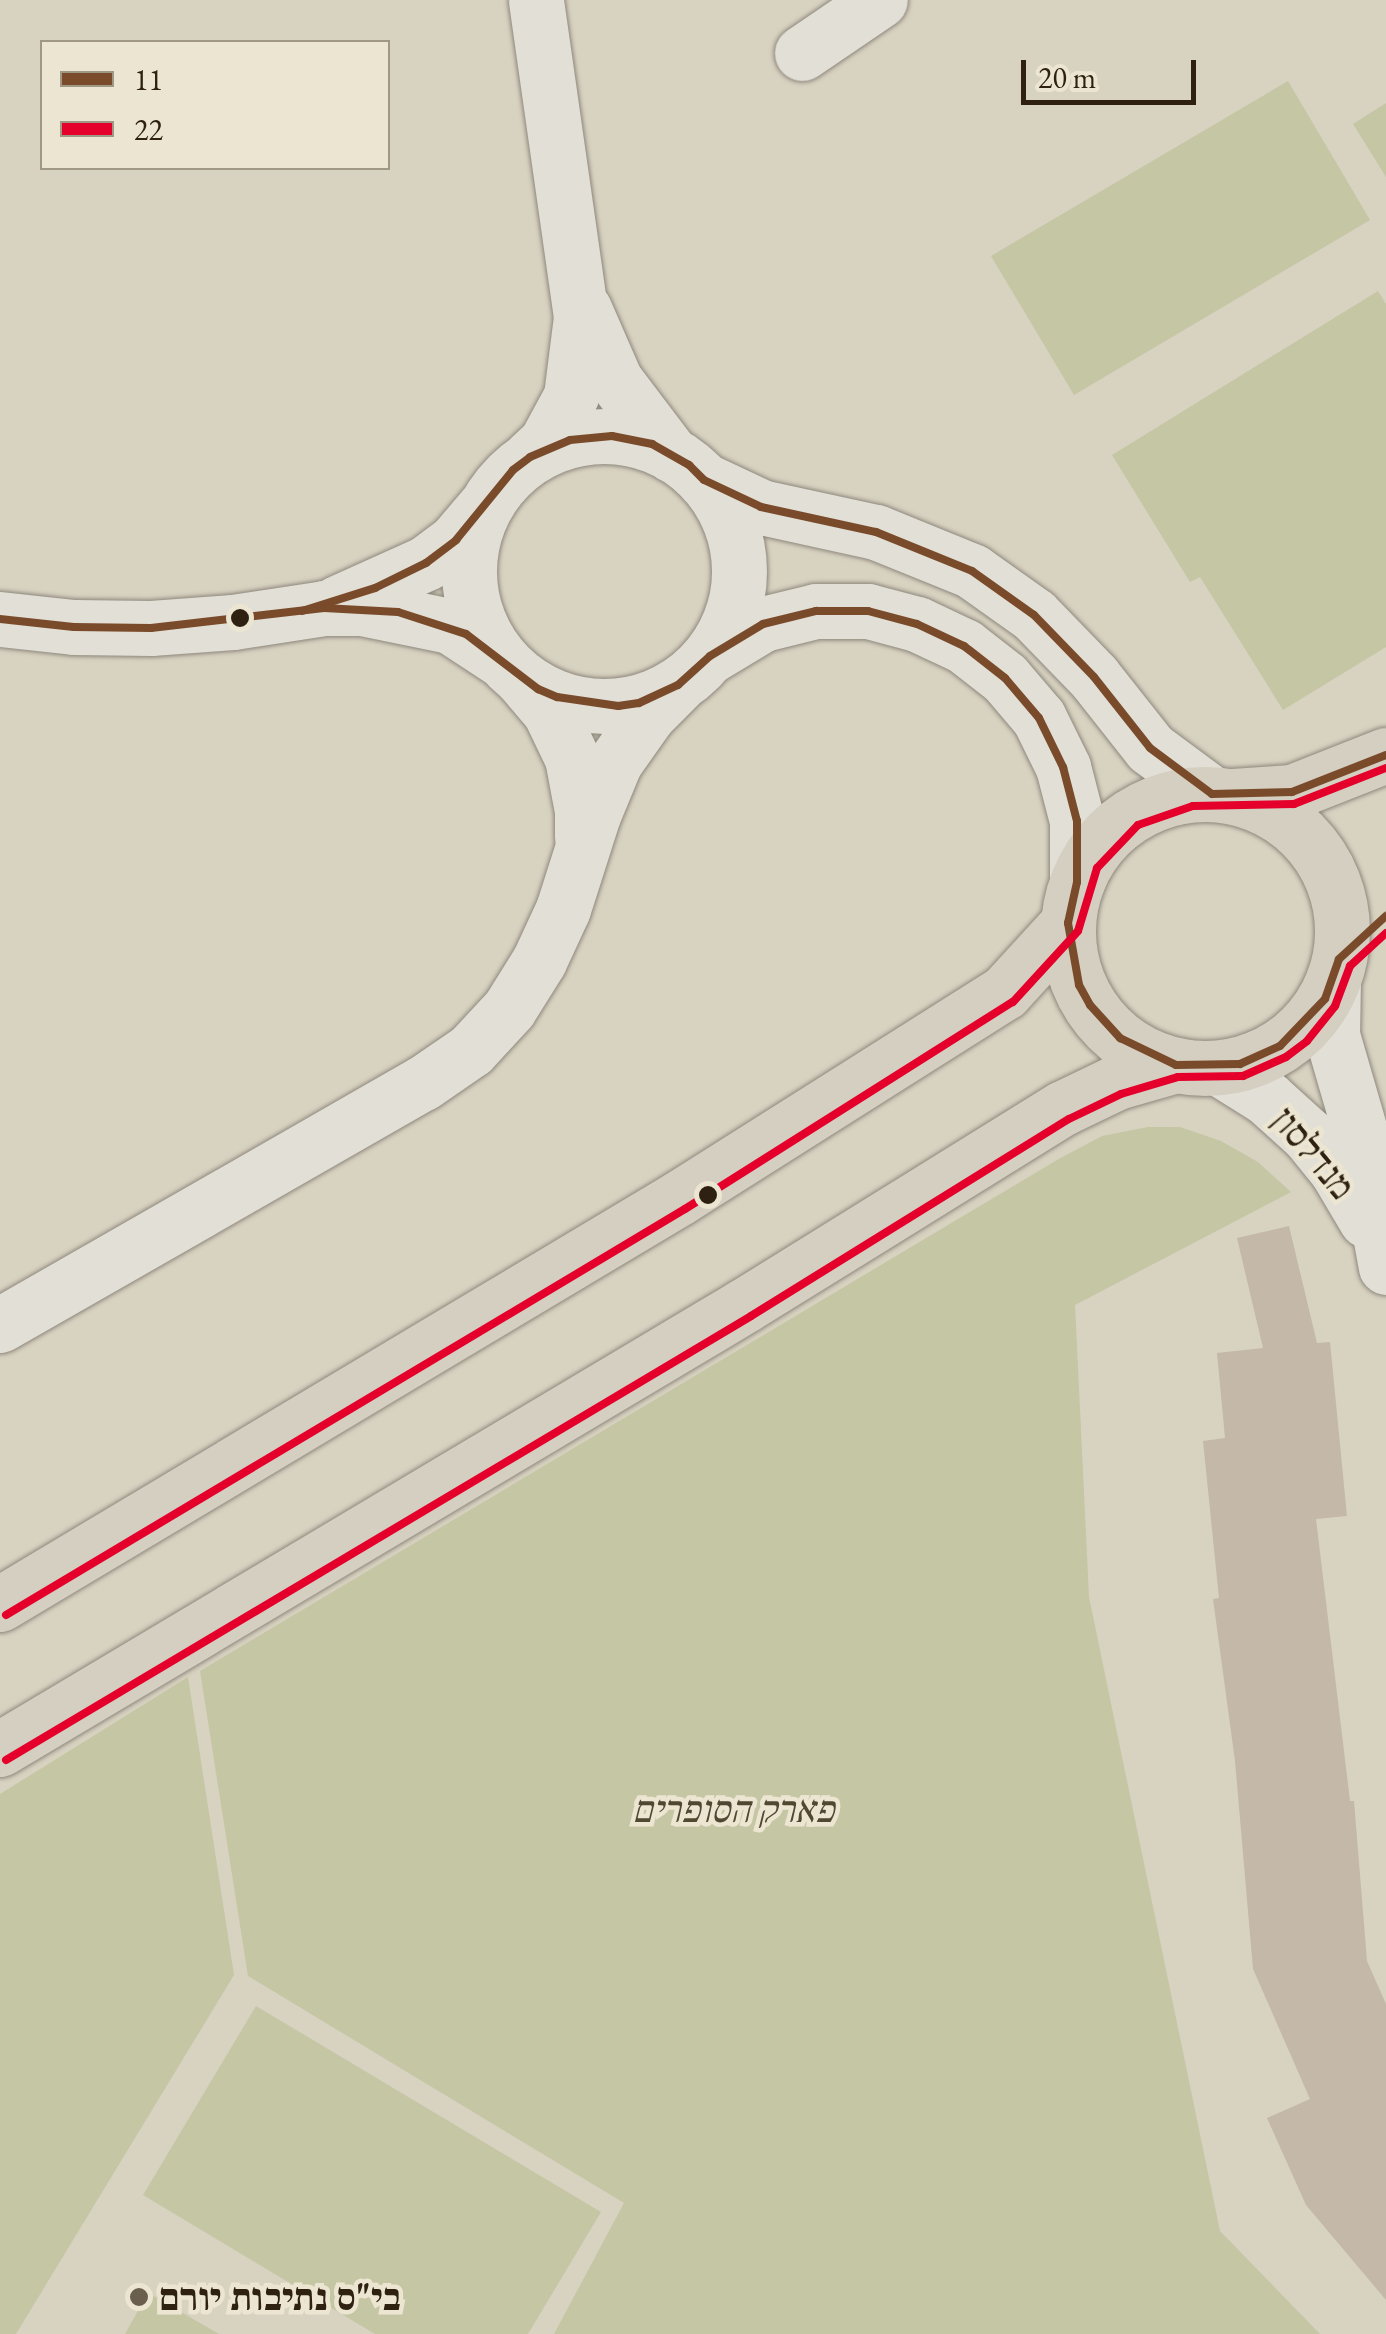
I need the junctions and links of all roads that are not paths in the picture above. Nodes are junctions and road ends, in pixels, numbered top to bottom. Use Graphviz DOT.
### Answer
graph roads {
  1 [pos="536,0"];
  2 [pos="880,0"];
  3 [pos="802,53"];
  4 [pos="581,301"];
  5 [pos="530,457"];
  6 [pos="688,467"];
  7 [pos="487,504"];
  8 [pos="324,608"];
  9 [pos="0,619"];
  10 [pos="512,669"];
  11 [pos="694,671"];
  12 [pos="1386,755"];
  13 [pos="1223,795"];
  14 [pos="581,851"];
  15 [pos="1072,902"];
  16 [pos="1386,916"];
  17 [pos="1336,970"];
  18 [pos="1198,1066"];
  19 [pos="1385,1258"];
  20 [pos="1386,1266"];
  21 [pos="0,1325"];
  22 [pos="0,1604"];
  23 [pos="0,1749"];
  1 -- 4 [label="street"];
  2 -- 3 [label="street"];
  4 -- 5 [label="street"];
  4 -- 6 [label="street"];
  5 -- 6 [label="street"];
  5 -- 7 [label="street"];
  6 -- 11 [label="street"];
  6 -- 13 [label="street"];
  7 -- 8 [label="street"];
  7 -- 10 [label="street"];
  8 -- 9 [label="street"];
  8 -- 10 [label="street"];
  10 -- 11 [label="street"];
  10 -- 14 [label="street"];
  11 -- 14 [label="street"];
  11 -- 15 [label="street"];
  12 -- 13 [label="main road"];
  13 -- 15 [label="main road"];
  13 -- 17 [label="main road"];
  14 -- 21 [label="street"];
  15 -- 18 [label="main road"];
  15 -- 22 [label="main road"];
  16 -- 17 [label="main road"];
  17 -- 18 [label="main road"];
  17 -- 19 [label="street, מנדלסון"];
  18 -- 19 [label="street, מנדלסון"];
  18 -- 23 [label="main road"];
  19 -- 20 [label="street, מנדלסון"];
}
